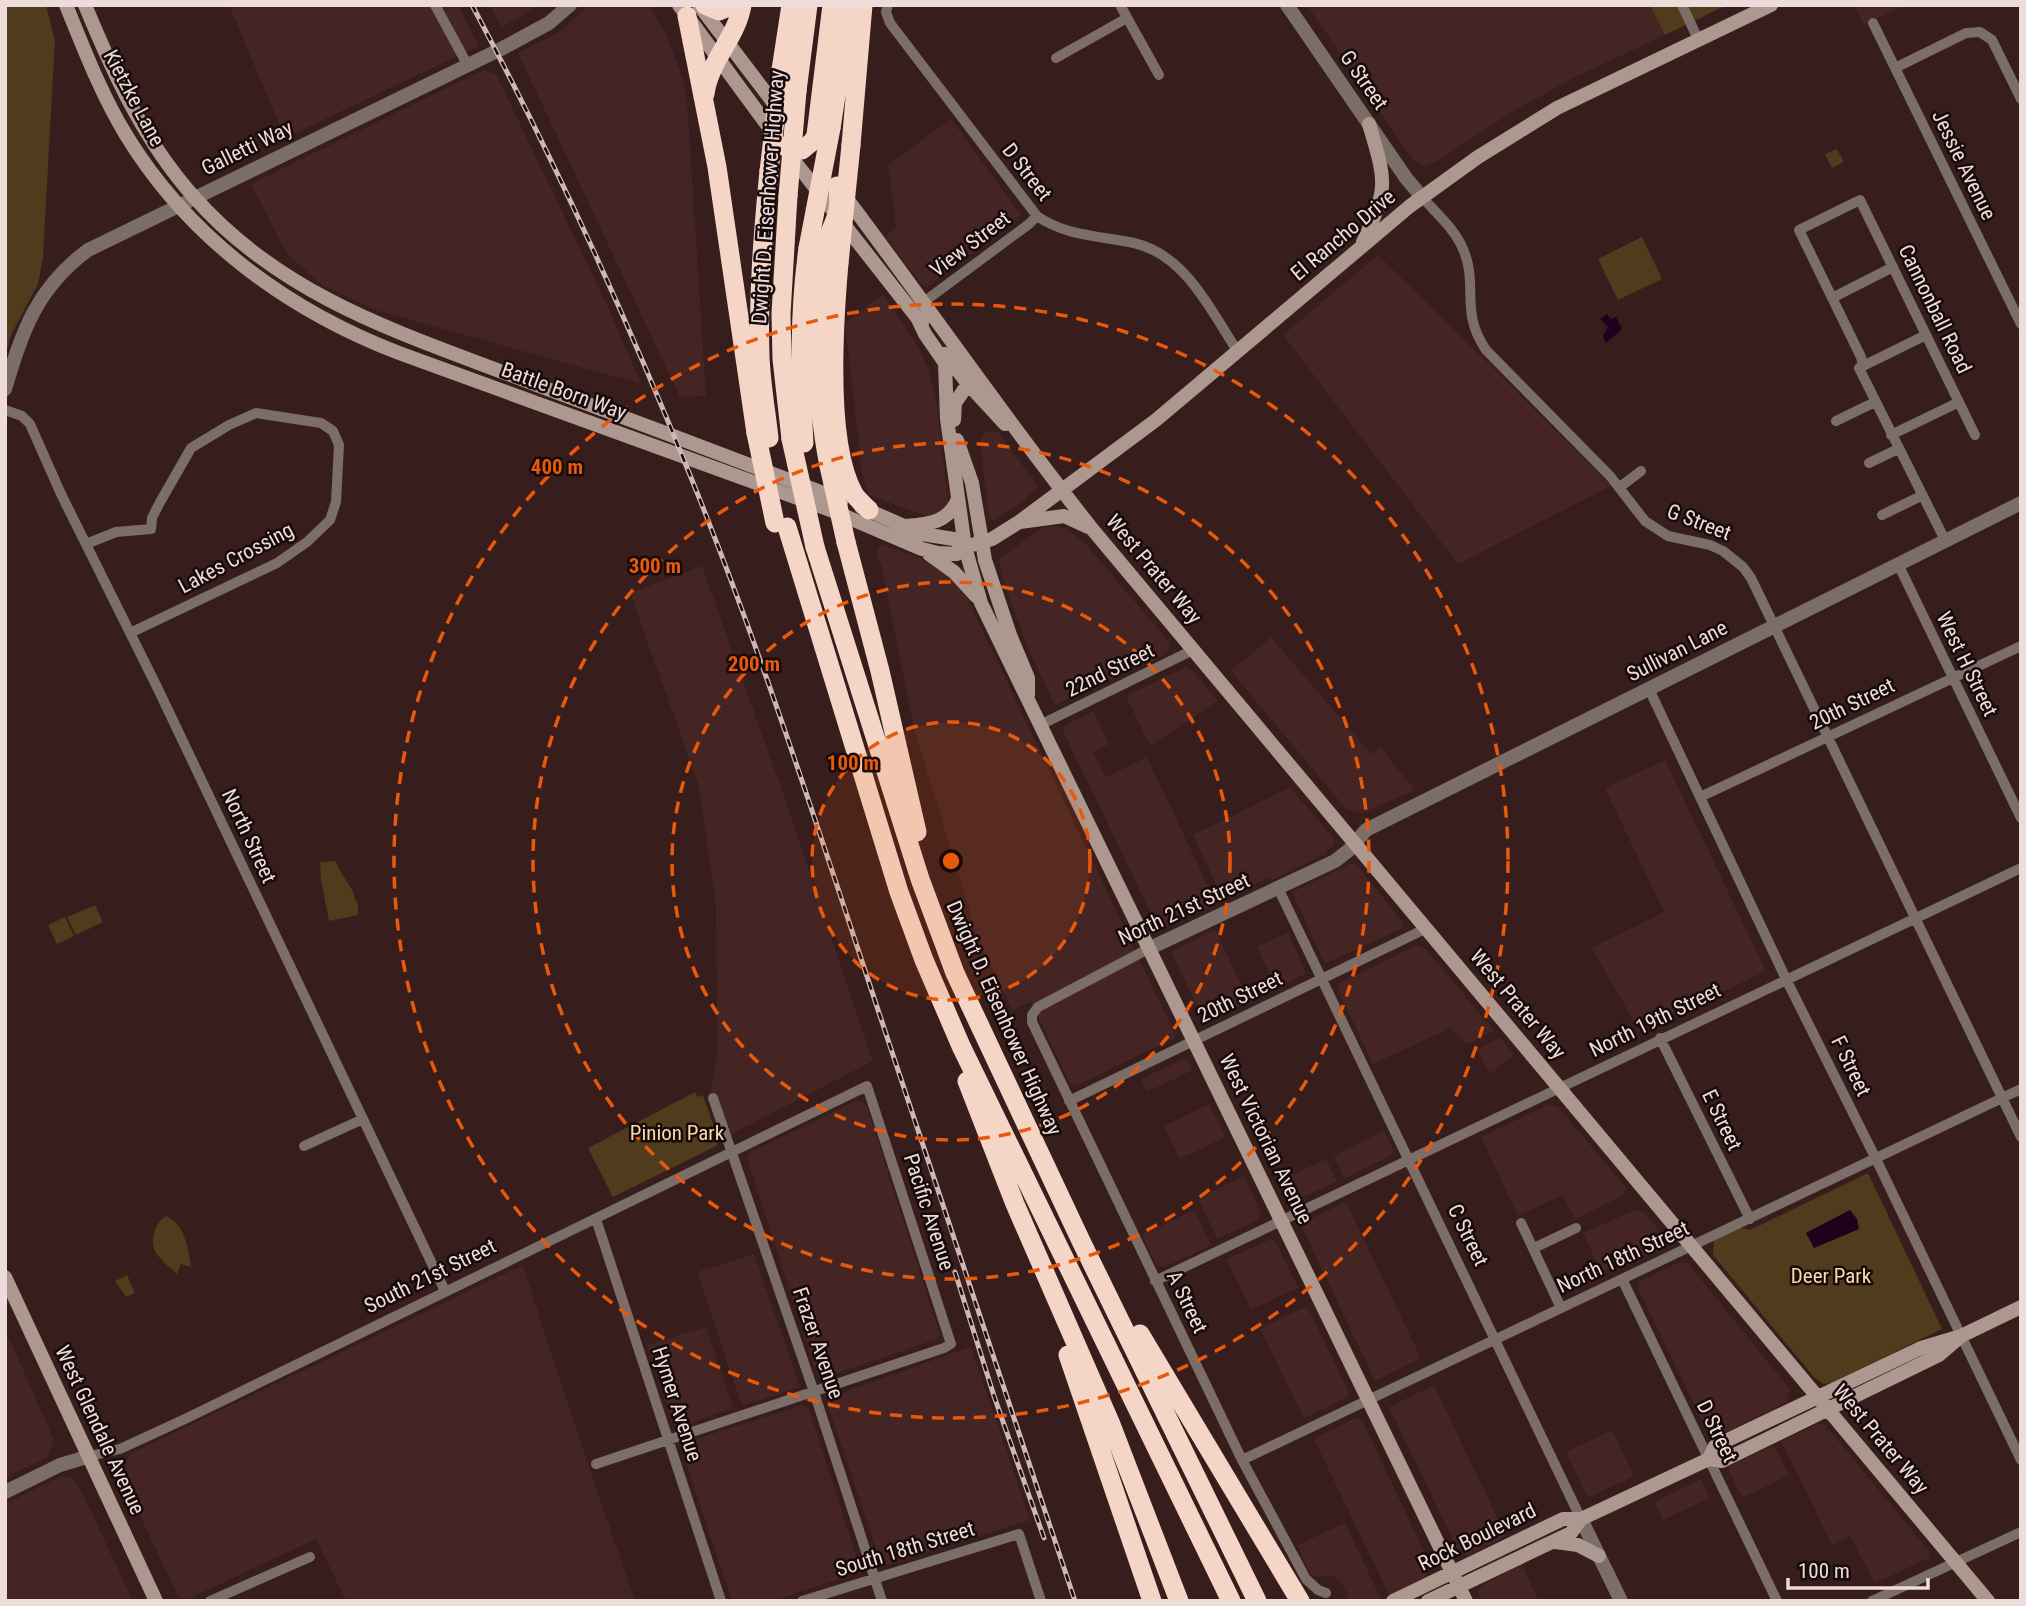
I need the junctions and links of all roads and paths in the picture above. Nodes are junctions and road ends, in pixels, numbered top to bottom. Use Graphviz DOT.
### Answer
graph roads {
  1 [pos="66,5"];
  2 [pos="85,5"];
  3 [pos="435,5"];
  4 [pos="570,5"];
  5 [pos="705,5"];
  6 [pos="733,5"];
  7 [pos="742,5"];
  8 [pos="791,5"];
  9 [pos="808,5"];
  10 [pos="832,5"];
  11 [pos="850,5"];
  12 [pos="863,5"];
  13 [pos="1120,5"];
  14 [pos="1287,5"];
  15 [pos="1682,5"];
  16 [pos="1771,5"];
  17 [pos="887,8"];
  18 [pos="688,9"];
  19 [pos="1127,18"];
  20 [pos="1873,23"];
  21 [pos="1698,39"];
  22 [pos="727,41"];
  23 [pos="1056,58"];
  24 [pos="718,60"];
  25 [pos="467,64"];
  26 [pos="1895,68"];
  27 [pos="1158,75"];
  28 [pos="2021,99"];
  29 [pos="705,101"];
  30 [pos="1369,124"];
  31 [pos="783,146"];
  32 [pos="807,147"];
  33 [pos="837,186"];
  34 [pos="194,197"];
  35 [pos="1422,197"];
  36 [pos="178,204"];
  37 [pos="1037,216"];
  38 [pos="837,218"];
  39 [pos="857,243"];
  40 [pos="1361,246"];
  41 [pos="1893,267"];
  42 [pos="821,283"];
  43 [pos="1832,298"];
  44 [pos="925,302"];
  45 [pos="917,317"];
  46 [pos="2021,324"];
  47 [pos="1926,335"];
  48 [pos="959,349"];
  49 [pos="1238,352"];
  50 [pos="1863,366"];
  51 [pos="968,384"];
  52 [pos="5,388"];
  53 [pos="1875,402"];
  54 [pos="1959,402"];
  55 [pos="5,410"];
  56 [pos="1836,421"];
  57 [pos="1017,432"];
  58 [pos="762,435"];
  59 [pos="1891,435"];
  60 [pos="1975,435"];
  61 [pos="798,441"];
  62 [pos="1898,449"];
  63 [pos="1869,463"];
  64 [pos="1641,471"];
  65 [pos="1620,487"];
  66 [pos="1062,491"];
  67 [pos="1922,496"];
  68 [pos="958,498"];
  69 [pos="2021,503"];
  70 [pos="869,510"];
  71 [pos="1882,515"];
  72 [pos="1018,522"];
  73 [pos="906,527"];
  74 [pos="1093,530"];
  75 [pos="1945,540"];
  76 [pos="86,544"];
  77 [pos="973,545"];
  78 [pos="922,549"];
  79 [pos="1898,564"];
  80 [pos="981,603"];
  81 [pos="1773,626"];
  82 [pos="130,633"];
  83 [pos="2021,646"];
  84 [pos="1195,649"];
  85 [pos="1952,677"];
  86 [pos="1649,689"];
  87 [pos="1028,695"];
  88 [pos="1042,724"];
  89 [pos="1829,737"];
  90 [pos="1700,797"];
  91 [pos="2021,818"];
  92 [pos="1354,841"];
  93 [pos="2021,867"];
  94 [pos="920,879"];
  95 [pos="1278,888"];
  96 [pos="1916,918"];
  97 [pos="1427,928"];
  98 [pos="1150,948"];
  99 [pos="1321,979"];
  100 [pos="1786,979"];
  101 [pos="1032,1015"];
  102 [pos="1660,1038"];
  103 [pos="1195,1040"];
  104 [pos="961,1046"];
  105 [pos="867,1086"];
  106 [pos="1559,1087"];
  107 [pos="2021,1089"];
  108 [pos="713,1098"];
  109 [pos="2002,1098"];
  110 [pos="1069,1101"];
  111 [pos="363,1119"];
  112 [pos="2021,1138"];
  113 [pos="304,1146"];
  114 [pos="732,1150"];
  115 [pos="1408,1159"];
  116 [pos="1876,1159"];
  117 [pos="596,1219"];
  118 [pos="1750,1219"];
  119 [pos="1282,1220"];
  120 [pos="1521,1223"];
  121 [pos="1576,1227"];
  122 [pos="1081,1241"];
  123 [pos="1692,1245"];
  124 [pos="1534,1248"];
  125 [pos="1045,1274"];
  126 [pos="5,1277"];
  127 [pos="1622,1279"];
  128 [pos="1155,1281"];
  129 [pos="445,1291"];
  130 [pos="2021,1307"];
  131 [pos="1561,1308"];
  132 [pos="1961,1336"];
  133 [pos="1495,1339"];
  134 [pos="814,1392"];
  135 [pos="1819,1396"];
  136 [pos="1368,1400"];
  137 [pos="1830,1409"];
  138 [pos="670,1440"];
  139 [pos="90,1456"];
  140 [pos="1709,1458"];
  141 [pos="1242,1460"];
  142 [pos="2021,1460"];
  143 [pos="596,1464"];
  144 [pos="5,1492"];
  145 [pos="1581,1519"];
  146 [pos="2021,1532"];
  147 [pos="1553,1542"];
  148 [pos="1599,1556"];
  149 [pos="310,1557"];
  150 [pos="1955,1561"];
  151 [pos="1452,1572"];
  152 [pos="875,1578"];
  153 [pos="1458,1586"];
  154 [pos="1326,1593"];
  155 [pos="156,1601"];
  156 [pos="210,1601"];
  157 [pos="721,1601"];
  158 [pos="802,1601"];
  159 [pos="882,1601"];
  160 [pos="1041,1601"];
  161 [pos="1152,1601"];
  162 [pos="1179,1601"];
  163 [pos="1231,1601"];
  164 [pos="1257,1601"];
  165 [pos="1300,1601"];
  166 [pos="1394,1601"];
  167 [pos="1428,1601"];
  168 [pos="1466,1601"];
  169 [pos="1621,1601"];
  170 [pos="1777,1601"];
  171 [pos="1872,1601"];
  172 [pos="1988,1601"];
  1 -- 36 [label="main road, Kietzke Lane"];
  2 -- 34 [label="main road, Kietzke Lane"];
  3 -- 25 [label="street"];
  4 -- 25 [label="street, Galletti Way"];
  5 -- 6 [label="highway"];
  7 -- 22 [label="highway"];
  8 -- 58 [label="highway, Dwight D. Eisenhower Highway, bridge"];
  9 -- 61 [label="highway, Dwight D. Eisenhower Highway, bridge"];
  10 -- 32 [label="highway"];
  11 -- 61 [label="highway, bridge"];
  12 -- 70 [label="highway, bridge"];
  13 -- 19 [label="street"];
  14 -- 30 [label="street, G Street"];
  15 -- 21 [label="street"];
  16 -- 21 [label="main road, El Rancho Drive"];
  17 -- 37 [label="street, D Street"];
  18 -- 22 [label="main road, West Prater Way"];
  18 -- 24 [label="main road, West Prater Way"];
  18 -- 29 [label="highway"];
  19 -- 23 [label="street"];
  19 -- 27 [label="street"];
  20 -- 26 [label="street, Jessie Avenue"];
  21 -- 35 [label="main road, El Rancho Drive"];
  22 -- 24 [label="highway"];
  22 -- 32 [label="main road, West Prater Way"];
  24 -- 29 [label="highway"];
  24 -- 31 [label="main road, West Prater Way"];
  25 -- 34 [label="street, Galletti Way"];
  26 -- 28 [label="street"];
  26 -- 46 [label="street, Jessie Avenue"];
  29 -- 58 [label="highway"];
  30 -- 35 [label="street, G Street"];
  30 -- 40 [label="main road"];
  31 -- 32 [label="highway"];
  31 -- 38 [label="main road, West Prater Way"];
  32 -- 33 [label="main road, West Prater Way"];
  33 -- 38 [label="highway"];
  33 -- 44 [label="main road, West Prater Way"];
  34 -- 36 [label="street, Galletti Way"];
  34 -- 70 [label="main road, Battle Born Way"];
  35 -- 40 [label="main road, El Rancho Drive"];
  35 -- 65 [label="street, G Street"];
  36 -- 52 [label="street, Galletti Way"];
  36 -- 78 [label="main road, Battle Born Way"];
  37 -- 44 [label="street, View Street"];
  37 -- 49 [label="street, D Street"];
  38 -- 39 [label="main road, West Prater Way"];
  38 -- 42 [label="highway"];
  39 -- 42 [label="highway"];
  39 -- 45 [label="main road, West Prater Way"];
  40 -- 49 [label="main road, El Rancho Drive"];
  41 -- 43 [label="street"];
  41 -- 43 [label="street, Cannonball Road"];
  41 -- 47 [label="street, Cannonball Road"];
  42 -- 94 [label="highway, bridge"];
  43 -- 50 [label="street"];
  44 -- 48 [label="main road, West Prater Way"];
  45 -- 51 [label="main road, West Prater Way"];
  45 -- 68 [label="main road, West Victorian Avenue"];
  47 -- 50 [label="street"];
  47 -- 54 [label="street, Cannonball Road"];
  48 -- 51 [label="main road"];
  48 -- 57 [label="main road, West Prater Way"];
  49 -- 66 [label="main road, El Rancho Drive"];
  50 -- 53 [label="street"];
  51 -- 57 [label="main road, West Prater Way"];
  51 -- 77 [label="main road, West Victorian Avenue"];
  53 -- 56 [label="street"];
  53 -- 59 [label="street"];
  54 -- 59 [label="street"];
  54 -- 60 [label="street, Cannonball Road"];
  55 -- 76 [label="street, North Street"];
  57 -- 66 [label="main road, West Prater Way"];
  58 -- 104 [label="highway, Dwight D. Eisenhower Highway"];
  59 -- 62 [label="street"];
  61 -- 94 [label="highway, Dwight D. Eisenhower Highway, bridge"];
  62 -- 63 [label="street"];
  62 -- 67 [label="street"];
  64 -- 65 [label="street"];
  65 -- 81 [label="street, G Street"];
  66 -- 72 [label="main road, El Rancho Drive"];
  66 -- 74 [label="main road, West Prater Way"];
  67 -- 71 [label="street"];
  67 -- 75 [label="street"];
  68 -- 73 [label="main road"];
  68 -- 77 [label="main road, West Victorian Avenue"];
  69 -- 75 [label="street, Sullivan Lane"];
  70 -- 73 [label="main road, Battle Born Way"];
  72 -- 74 [label="main road"];
  72 -- 77 [label="main road, El Rancho Drive"];
  73 -- 77 [label="main road, Battle Born Way"];
  74 -- 84 [label="main road, West Prater Way"];
  75 -- 79 [label="street, Sullivan Lane"];
  76 -- 82 [label="street, North Street"];
  76 -- 82 [label="street, Lakes Crossing"];
  77 -- 78 [label="main road, Battle Born Way"];
  77 -- 80 [label="main road, West Victorian Avenue"];
  77 -- 87 [label="main road, West Victorian Avenue"];
  78 -- 80 [label="main road"];
  79 -- 81 [label="street, Sullivan Lane"];
  79 -- 85 [label="street, West H Street"];
  80 -- 87 [label="main road, West Victorian Avenue"];
  81 -- 86 [label="street, Sullivan Lane"];
  81 -- 89 [label="street, G Street"];
  82 -- 111 [label="street, North Street"];
  83 -- 85 [label="street, 20th Street"];
  84 -- 88 [label="street, 22nd Street"];
  84 -- 92 [label="main road, West Prater Way"];
  85 -- 89 [label="street, 20th Street"];
  85 -- 91 [label="street, West H Street"];
  86 -- 90 [label="street, F Street"];
  86 -- 92 [label="street, Sullivan Lane"];
  87 -- 88 [label="main road, West Victorian Avenue"];
  88 -- 98 [label="main road, West Victorian Avenue"];
  89 -- 90 [label="street, 20th Street"];
  89 -- 96 [label="street, G Street"];
  90 -- 100 [label="street, F Street"];
  92 -- 95 [label="street, North 21st Street"];
  92 -- 97 [label="main road, West Prater Way"];
  93 -- 96 [label="street, North 19th Street"];
  94 -- 122 [label="highway, Dwight D. Eisenhower Highway"];
  95 -- 98 [label="street, North 21st Street"];
  95 -- 99 [label="street, C Street"];
  96 -- 100 [label="street, North 19th Street"];
  96 -- 109 [label="street, G Street"];
  97 -- 99 [label="street, 20th Street"];
  97 -- 106 [label="main road, West Prater Way"];
  98 -- 101 [label="street, North 21st Street"];
  98 -- 103 [label="main road, West Victorian Avenue"];
  99 -- 103 [label="street, 20th Street"];
  99 -- 115 [label="street, C Street"];
  100 -- 102 [label="street, North 19th Street"];
  100 -- 116 [label="street, F Street"];
  101 -- 110 [label="street, A Street"];
  102 -- 106 [label="street, North 19th Street"];
  102 -- 118 [label="street, E Street"];
  103 -- 110 [label="street, 20th Street"];
  103 -- 119 [label="main road, West Victorian Avenue"];
  104 -- 125 [label="highway"];
  104 -- 163 [label="highway, Dwight D. Eisenhower Highway"];
  105 -- 114 [label="street, South 21st Street"];
  105 -- 134 [label="street, Pacific Avenue"];
  106 -- 115 [label="street, North 19th Street"];
  106 -- 123 [label="main road, West Prater Way"];
  107 -- 109 [label="street, North 18th Street"];
  108 -- 114 [label="street, Frazer Avenue"];
  109 -- 112 [label="street, G Street"];
  109 -- 116 [label="street, North 18th Street"];
  110 -- 128 [label="street, A Street"];
  111 -- 113 [label="street"];
  111 -- 129 [label="street, North Street"];
  114 -- 117 [label="street, South 21st Street"];
  114 -- 134 [label="street, Frazer Avenue"];
  115 -- 119 [label="street, North 19th Street"];
  115 -- 133 [label="street, C Street"];
  116 -- 118 [label="street, North 18th Street"];
  116 -- 132 [label="street, F Street"];
  117 -- 129 [label="street, South 21st Street"];
  117 -- 138 [label="street, Hymer Avenue"];
  118 -- 123 [label="street, North 18th Street"];
  119 -- 128 [label="street, North 19th Street"];
  119 -- 136 [label="main road, West Victorian Avenue"];
  120 -- 124 [label="street"];
  121 -- 124 [label="street"];
  122 -- 164 [label="highway, Dwight D. Eisenhower Highway"];
  122 -- 165 [label="highway"];
  123 -- 127 [label="street, North 18th Street"];
  123 -- 135 [label="main road, West Prater Way"];
  124 -- 131 [label="street"];
  125 -- 161 [label="highway"];
  125 -- 162 [label="highway"];
  126 -- 139 [label="main road, West Glendale Avenue"];
  127 -- 131 [label="street, North 18th Street"];
  127 -- 140 [label="street, D Street"];
  128 -- 141 [label="street, A Street"];
  129 -- 139 [label="street, South 21st Street"];
  130 -- 132 [label="main road, Rock Boulevard"];
  131 -- 133 [label="street, North 18th Street"];
  132 -- 135 [label="main road, Rock Boulevard"];
  132 -- 137 [label="main road, Rock Boulevard"];
  132 -- 142 [label="street, F Street"];
  133 -- 136 [label="street, North 18th Street"];
  133 -- 145 [label="street, C Street"];
  134 -- 138 [label="street"];
  134 -- 152 [label="street, Frazer Avenue"];
  135 -- 137 [label="main road, West Prater Way"];
  135 -- 140 [label="main road, Rock Boulevard"];
  136 -- 141 [label="street, North 18th Street"];
  136 -- 151 [label="main road, West Victorian Avenue"];
  137 -- 140 [label="main road, Rock Boulevard"];
  137 -- 150 [label="main road, West Prater Way"];
  138 -- 143 [label="street"];
  138 -- 157 [label="street, Hymer Avenue"];
  139 -- 144 [label="street, South 21st Street"];
  139 -- 155 [label="main road, West Glendale Avenue"];
  140 -- 145 [label="main road, Rock Boulevard"];
  140 -- 170 [label="street, D Street"];
  141 -- 154 [label="street, A Street"];
  145 -- 147 [label="main road, Rock Boulevard"];
  145 -- 148 [label="street, C Street"];
  145 -- 151 [label="main road, Rock Boulevard"];
  146 -- 150 [label="street"];
  147 -- 148 [label="main road"];
  147 -- 153 [label="main road, Rock Boulevard"];
  148 -- 169 [label="street, C Street"];
  149 -- 156 [label="street"];
  150 -- 171 [label="street"];
  150 -- 172 [label="main road, West Prater Way"];
  151 -- 153 [label="main road, West Victorian Avenue"];
  151 -- 166 [label="main road, Rock Boulevard"];
  152 -- 158 [label="street, South 18th Street"];
  152 -- 159 [label="street, Frazer Avenue"];
  152 -- 160 [label="street, South 18th Street"];
  153 -- 167 [label="main road, Rock Boulevard"];
  153 -- 168 [label="main road, West Victorian Avenue"];
}
